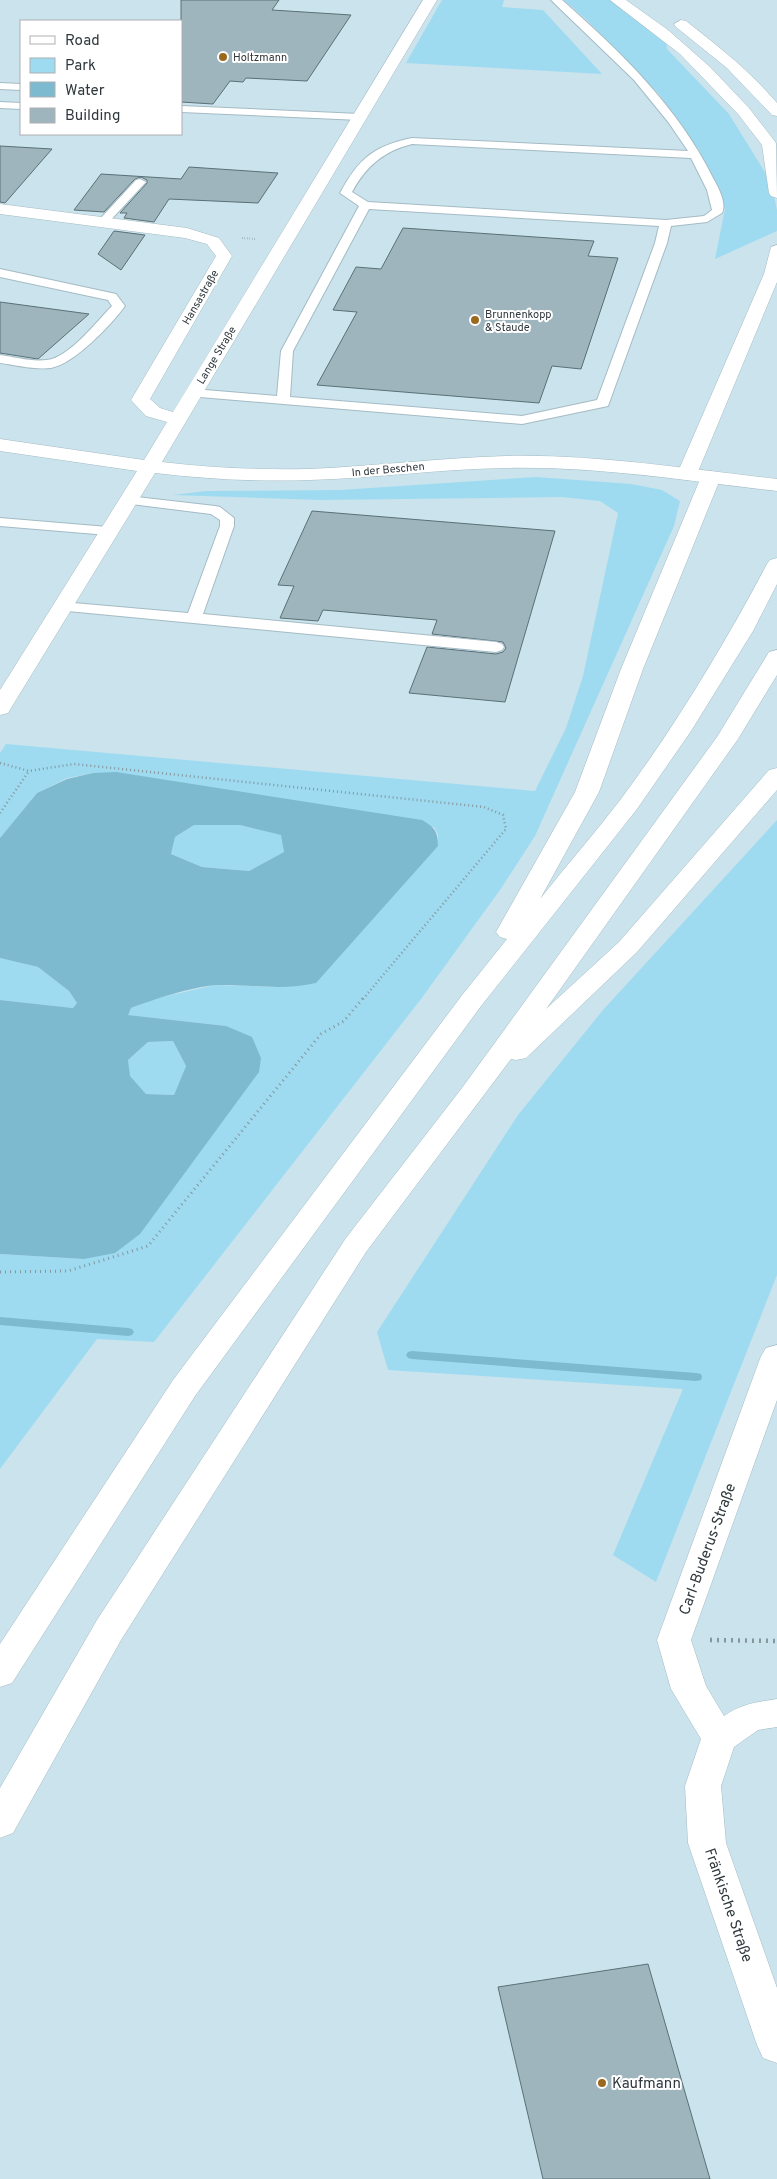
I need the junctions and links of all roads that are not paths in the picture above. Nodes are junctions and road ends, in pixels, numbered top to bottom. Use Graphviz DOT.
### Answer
graph roads {
  1 [pos="430,0"];
  2 [pos="556,0"];
  3 [pos="616,0"];
  4 [pos="673,19"];
  5 [pos="0,86"];
  6 [pos="20,87"];
  7 [pos="0,105"];
  8 [pos="20,106"];
  9 [pos="182,109"];
  10 [pos="776,111"];
  11 [pos="360,117"];
  12 [pos="773,149"];
  13 [pos="696,155"];
  14 [pos="140,182"];
  15 [pos="777,193"];
  16 [pos="365,205"];
  17 [pos="0,209"];
  18 [pos="102,222"];
  19 [pos="666,223"];
  20 [pos="777,250"];
  21 [pos="0,273"];
  22 [pos="0,359"];
  23 [pos="193,393"];
  24 [pos="282,400"];
  25 [pos="178,419"];
  26 [pos="0,445"];
  27 [pos="150,467"];
  28 [pos="687,474"];
  29 [pos="710,477"];
  30 [pos="777,484"];
  31 [pos="128,500"];
  32 [pos="0,522"];
  33 [pos="108,531"];
  34 [pos="777,564"];
  35 [pos="62,607"];
  36 [pos="194,618"];
  37 [pos="496,647"];
  38 [pos="777,657"];
  39 [pos="0,708"];
  40 [pos="777,775"];
  41 [pos="472,1000"];
  42 [pos="472,1094"];
  43 [pos="777,1356"];
  44 [pos="0,1673"];
  45 [pos="777,1713"];
  46 [pos="719,1738"];
  47 [pos="0,1822"];
  48 [pos="777,2045"];
  1 -- 11 [label="main road, Lange Straße"];
  2 -- 13 [label="lane"];
  3 -- 12 [label="main road"];
  4 -- 10 [label="main road"];
  5 -- 6 [label="lane"];
  7 -- 8 [label="lane"];
  9 -- 11 [label="lane"];
  11 -- 23 [label="main road, Lange Straße"];
  12 -- 15 [label="main road"];
  13 -- 16 [label="lane"];
  13 -- 19 [label="lane"];
  14 -- 18 [label="lane"];
  16 -- 19 [label="lane"];
  16 -- 24 [label="lane"];
  17 -- 18 [label="main road, Hansastraße"];
  18 -- 25 [label="main road, Hansastraße"];
  19 -- 24 [label="lane"];
  20 -- 28 [label="main road"];
  21 -- 22 [label="lane"];
  23 -- 24 [label="lane"];
  23 -- 25 [label="main road, Lange Straße"];
  25 -- 27 [label="main road, Lange Straße"];
  26 -- 27 [label="main road, In der Beschen"];
  27 -- 28 [label="main road, In der Beschen"];
  27 -- 31 [label="main road, Lange Straße"];
  28 -- 29 [label="main road, In der Beschen"];
  29 -- 30 [label="main road, In der Beschen"];
  29 -- 41 [label="main road"];
  31 -- 33 [label="main road, Lange Straße"];
  31 -- 36 [label="lane"];
  32 -- 33 [label="lane"];
  33 -- 35 [label="main road, Lange Straße"];
  34 -- 41 [label="main road"];
  35 -- 36 [label="lane"];
  35 -- 39 [label="main road, Lange Straße"];
  36 -- 37 [label="lane"];
  38 -- 42 [label="main road"];
  40 -- 42 [label="main road"];
  41 -- 44 [label="main road"];
  42 -- 47 [label="main road"];
  43 -- 46 [label="main road, Carl-Buderus-Straße"];
  45 -- 46 [label="main road"];
  46 -- 48 [label="main road, Fränkische Straße"];
}
